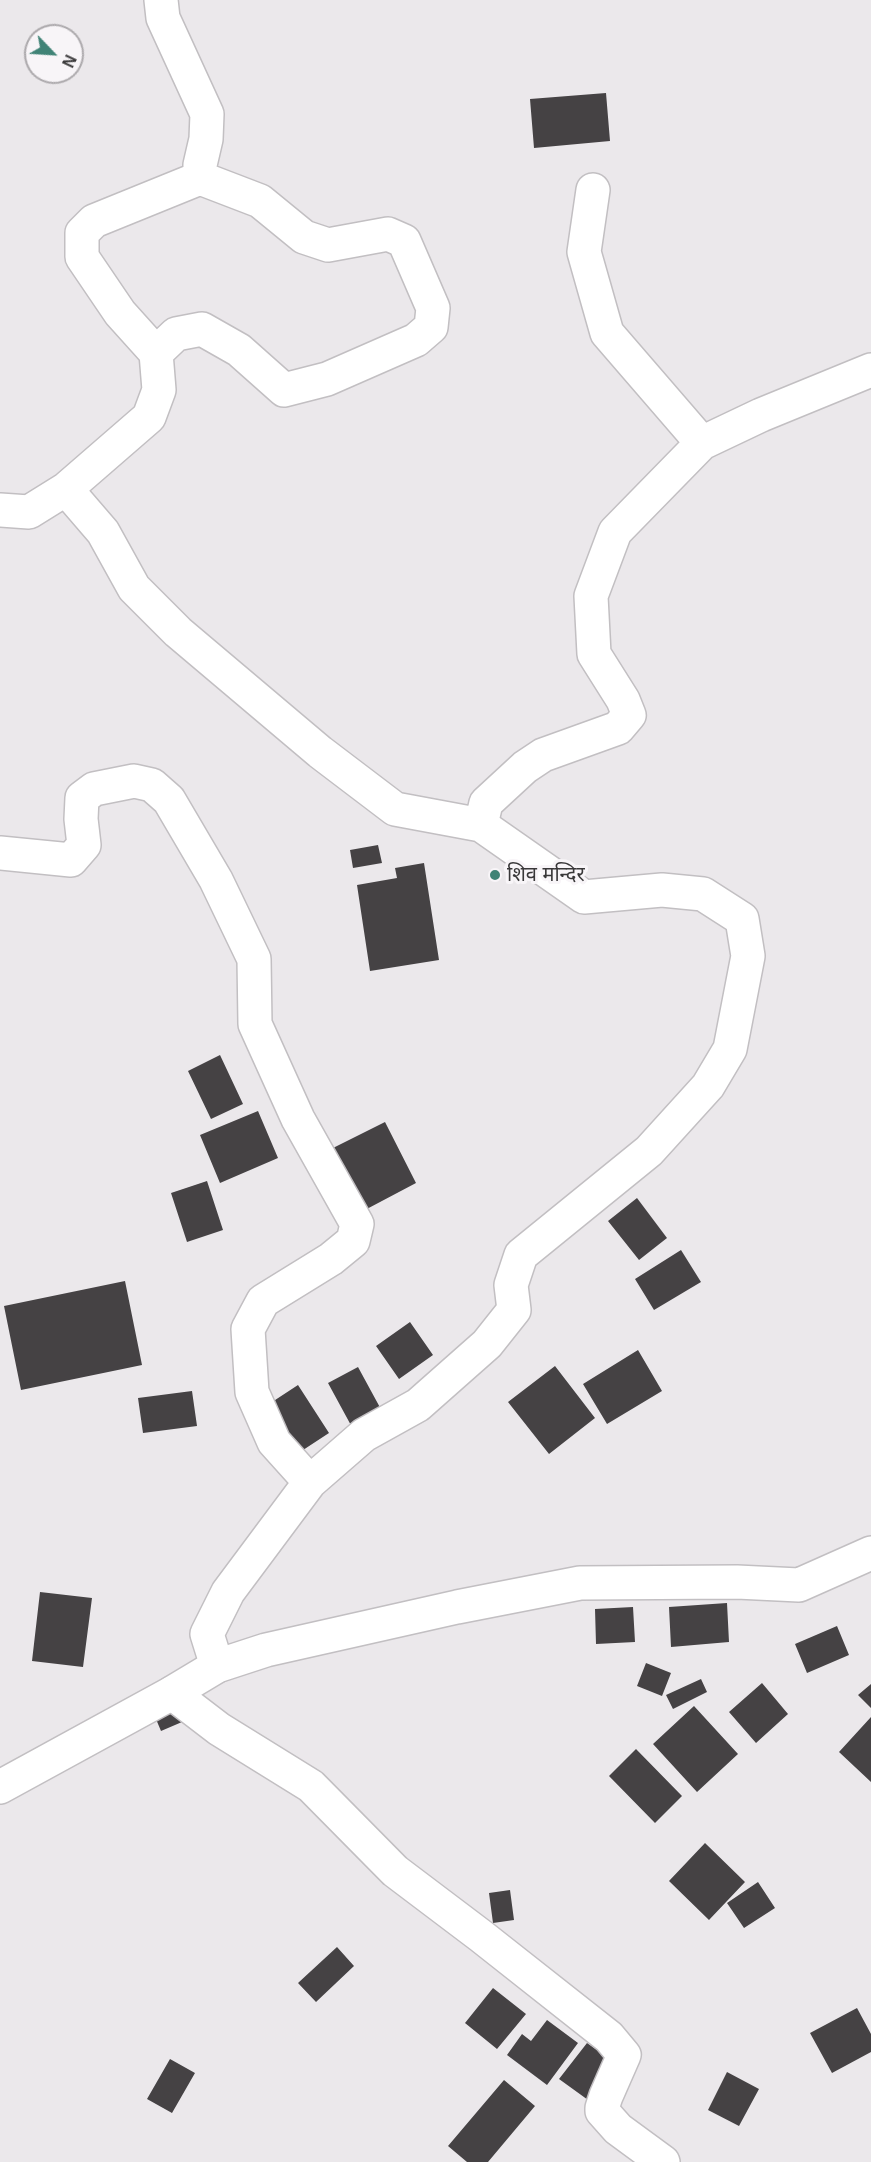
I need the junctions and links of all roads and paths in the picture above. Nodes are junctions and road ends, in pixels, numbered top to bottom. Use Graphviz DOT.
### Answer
graph roads {
  1 [pos="161,0"];
  2 [pos="200,178"];
  3 [pos="593,190"];
  4 [pos="156,353"];
  5 [pos="871,370"];
  6 [pos="702,443"];
  7 [pos="66,489"];
  8 [pos="0,510"];
  9 [pos="481,825"];
  10 [pos="0,853"];
  11 [pos="310,1482"];
  12 [pos="871,1553"];
  13 [pos="217,1666"];
  14 [pos="172,1693"];
  15 [pos="0,1787"];
  16 [pos="663,2162"];
  1 -- 2 [label="street"];
  2 -- 4 [label="street"];
  2 -- 4 [label="street"];
  3 -- 6 [label="street"];
  4 -- 7 [label="street"];
  5 -- 6 [label="street"];
  6 -- 9 [label="street"];
  7 -- 8 [label="street"];
  7 -- 9 [label="street"];
  9 -- 11 [label="street"];
  10 -- 11 [label="street"];
  11 -- 13 [label="street"];
  12 -- 13 [label="street"];
  13 -- 14 [label="street"];
  14 -- 15 [label="street"];
  14 -- 16 [label="street"];
}
